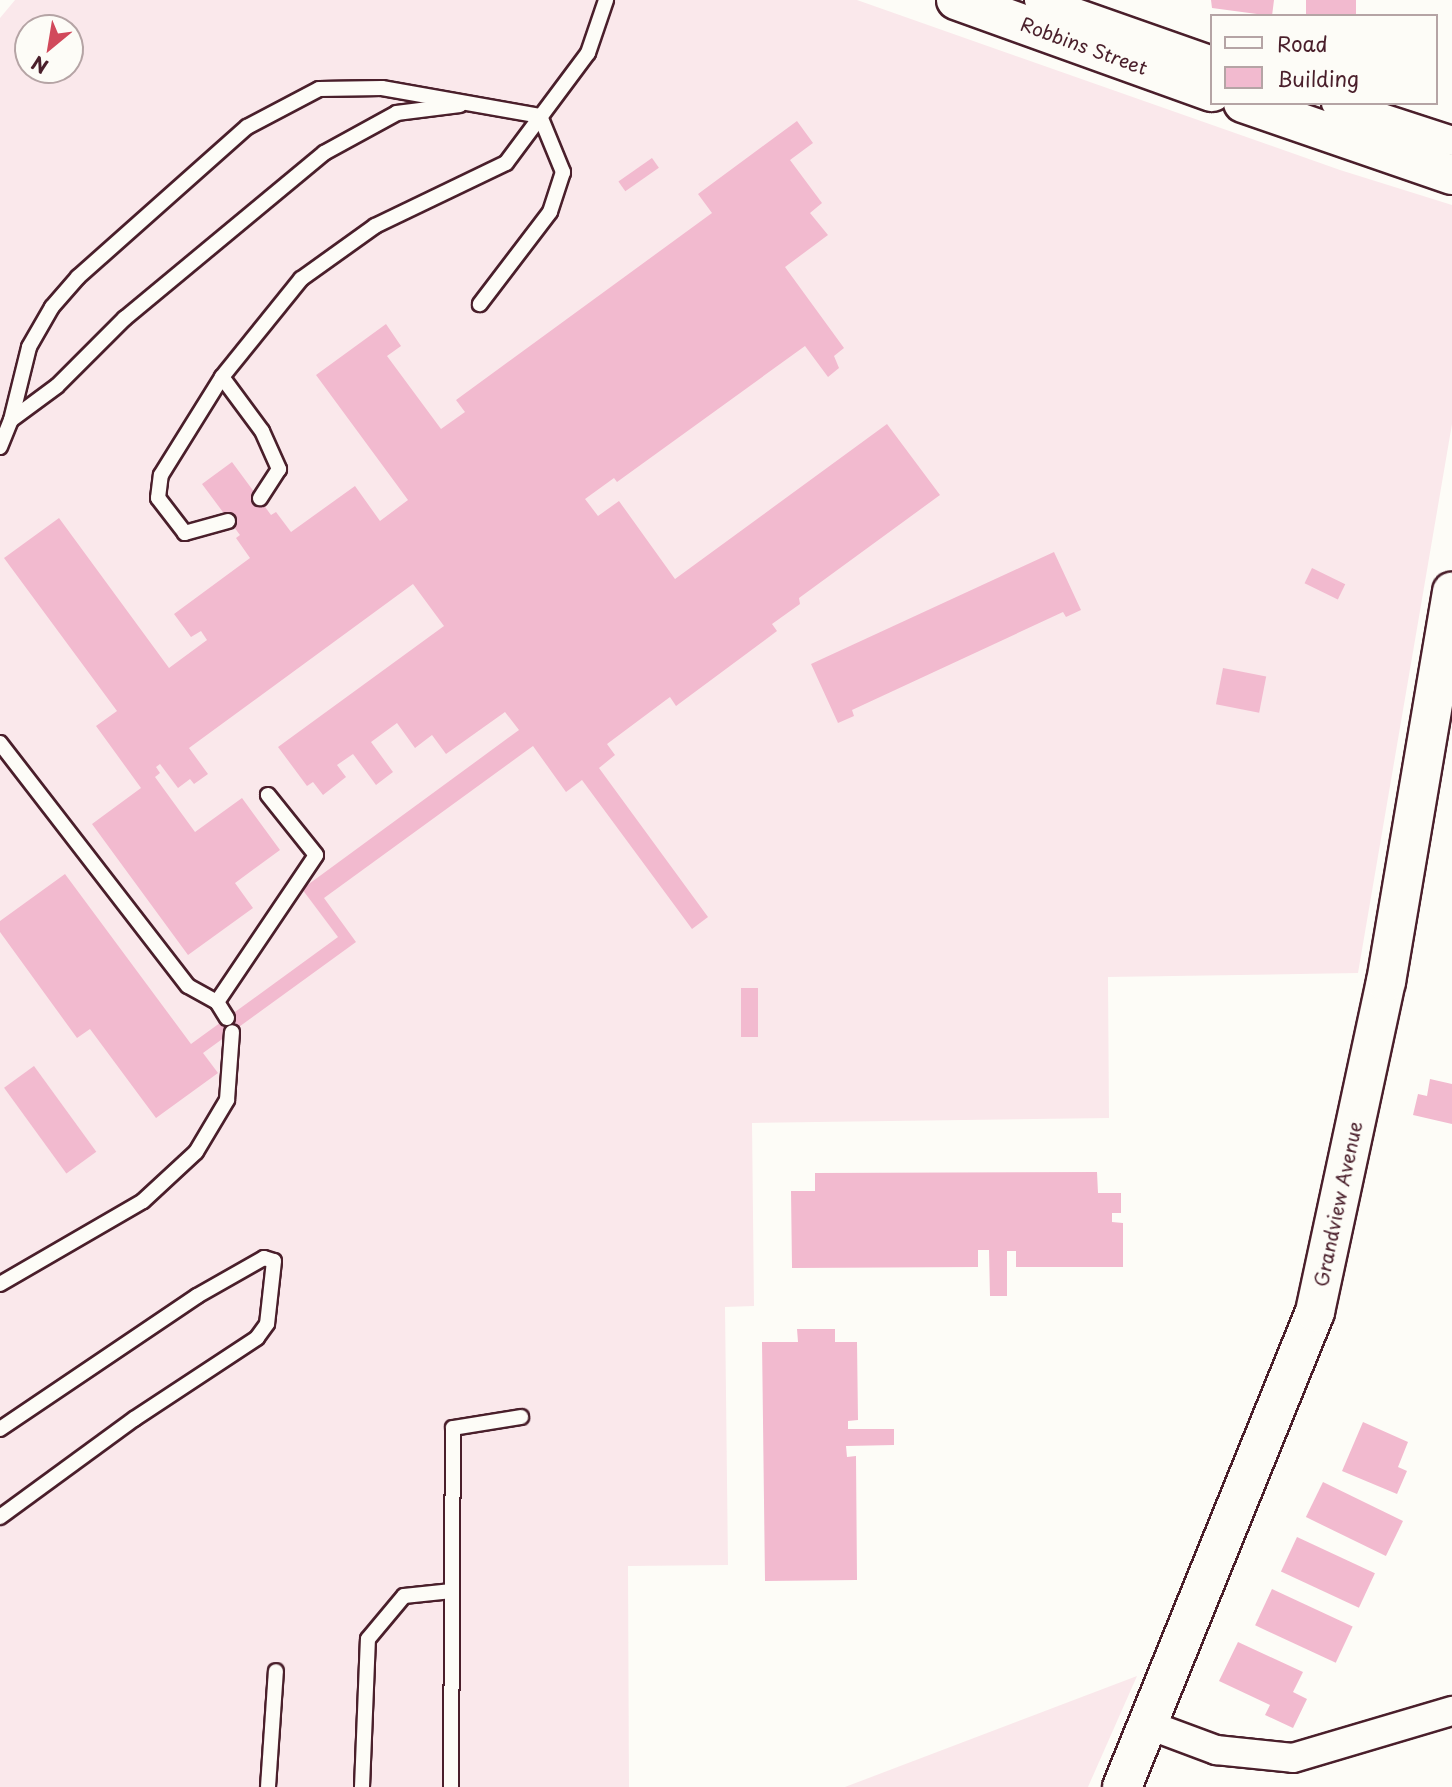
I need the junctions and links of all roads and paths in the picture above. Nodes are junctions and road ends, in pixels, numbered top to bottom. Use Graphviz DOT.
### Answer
graph roads {
  1 [pos="606,0"];
  2 [pos="957,0"];
  3 [pos="1040,0"];
  4 [pos="1210,60"];
  5 [pos="1210,91"];
  6 [pos="1250,105"];
  7 [pos="1342,105"];
  8 [pos="460,106"];
  9 [pos="540,116"];
  10 [pos="1452,141"];
  11 [pos="1452,175"];
  12 [pos="480,304"];
  13 [pos="222,377"];
  14 [pos="10,420"];
  15 [pos="0,447"];
  16 [pos="260,498"];
  17 [pos="228,521"];
  18 [pos="1452,592"];
  19 [pos="0,743"];
  20 [pos="268,795"];
  21 [pos="217,1002"];
  22 [pos="0,1284"];
  23 [pos="521,1416"];
  24 [pos="0,1429"];
  25 [pos="0,1517"];
  26 [pos="452,1591"];
  27 [pos="276,1671"];
  28 [pos="1452,1712"];
  29 [pos="1149,1725"];
  30 [pos="268,1787"];
  31 [pos="362,1787"];
  32 [pos="451,1787"];
  33 [pos="1122,1787"];
  1 -- 9 [label="lane"];
  2 -- 5 [label="main road, Robbins Street"];
  3 -- 4 [label="street, Robbins Street"];
  6 -- 11 [label="main road"];
  7 -- 10 [label="street"];
  8 -- 9 [label="lane"];
  8 -- 14 [label="lane"];
  8 -- 14 [label="lane"];
  9 -- 12 [label="lane"];
  9 -- 13 [label="lane"];
  13 -- 16 [label="lane"];
  13 -- 17 [label="lane"];
  14 -- 15 [label="lane"];
  18 -- 29 [label="main road, Grandview Avenue"];
  19 -- 21 [label="lane"];
  20 -- 21 [label="lane"];
  21 -- 22 [label="lane"];
  23 -- 26 [label="lane"];
  24 -- 25 [label="lane"];
  26 -- 31 [label="lane"];
  26 -- 32 [label="lane"];
  27 -- 30 [label="lane"];
  28 -- 29 [label="street"];
  29 -- 33 [label="main road, Grandview Avenue"];
}
